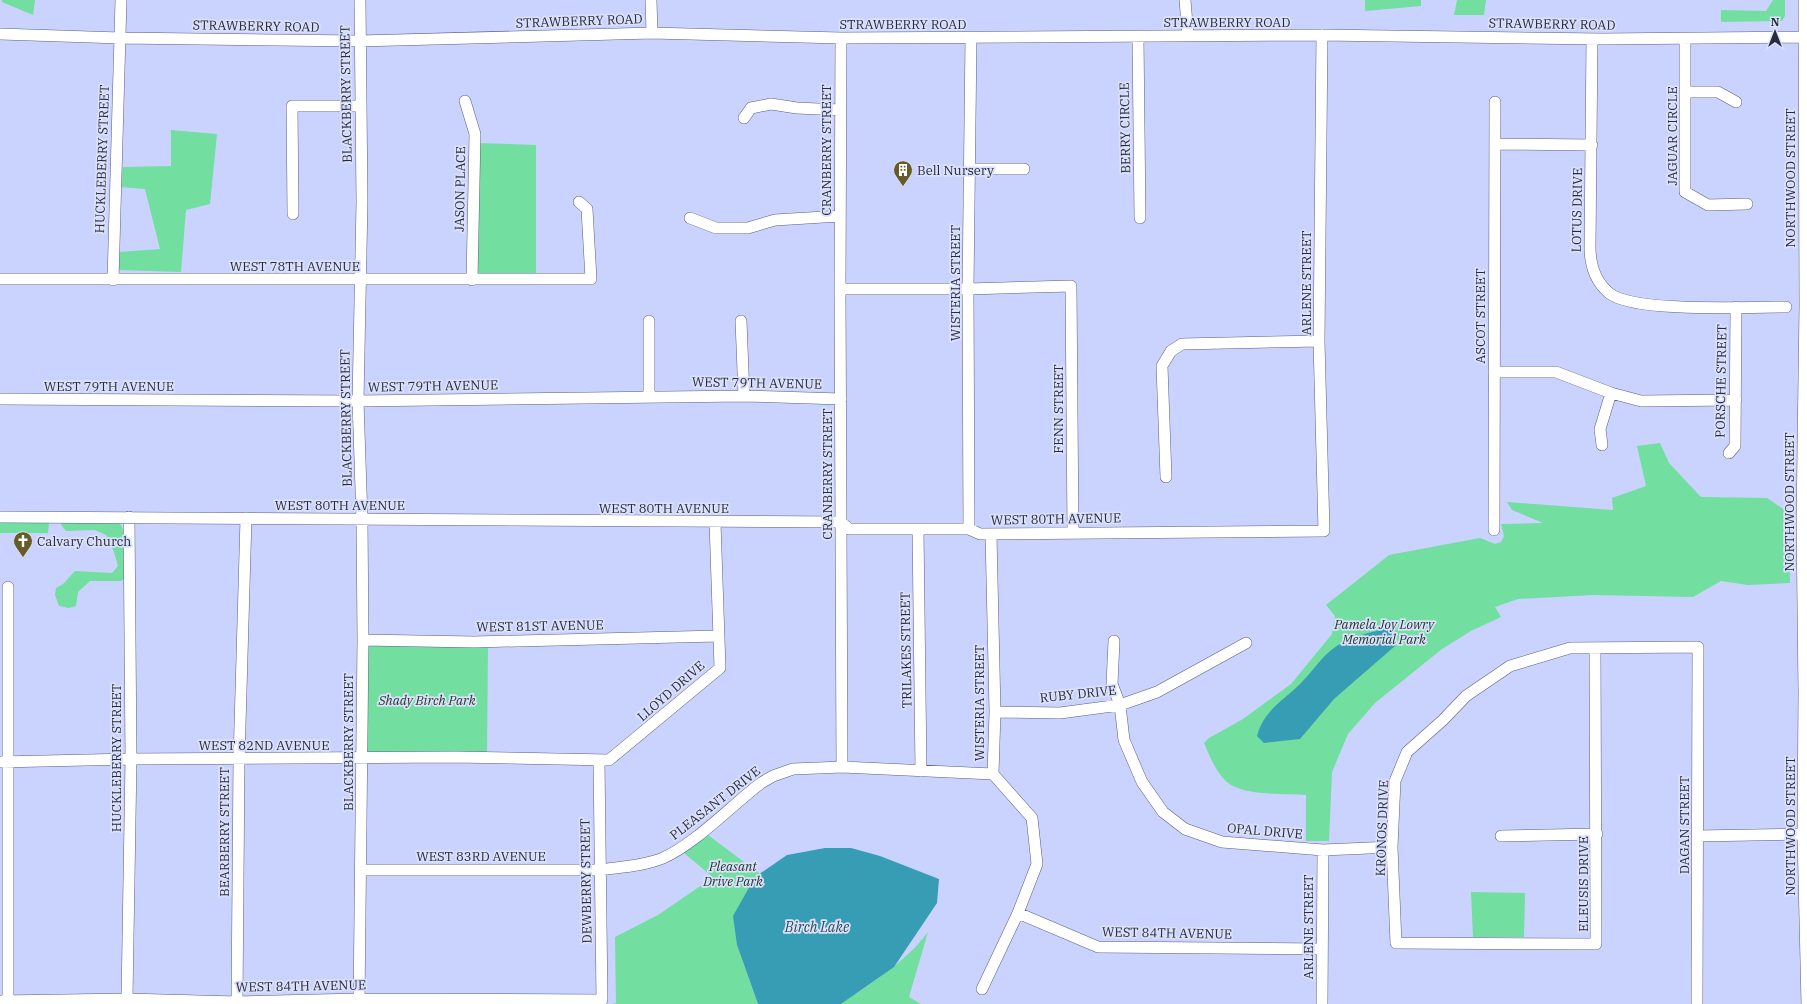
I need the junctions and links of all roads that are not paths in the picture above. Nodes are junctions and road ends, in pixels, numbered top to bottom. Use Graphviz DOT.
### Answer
graph roads {
  1 [pos="121,0"];
  2 [pos="360,0"];
  3 [pos="651,0"];
  4 [pos="1185,0"];
  5 [pos="1804,0"];
  6 [pos="652,33"];
  7 [pos="0,34"];
  8 [pos="1188,36"];
  9 [pos="1322,36"];
  10 [pos="1138,37"];
  11 [pos="1805,37"];
  12 [pos="120,38"];
  13 [pos="841,38"];
  14 [pos="971,38"];
  15 [pos="1592,39"];
  16 [pos="1685,39"];
  17 [pos="359,41"];
  18 [pos="1686,92"];
  19 [pos="464,101"];
  20 [pos="1495,102"];
  21 [pos="1736,102"];
  22 [pos="360,106"];
  23 [pos="840,110"];
  24 [pos="744,118"];
  25 [pos="1495,144"];
  26 [pos="1592,145"];
  27 [pos="970,169"];
  28 [pos="1024,169"];
  29 [pos="580,202"];
  30 [pos="1747,204"];
  31 [pos="293,214"];
  32 [pos="840,216"];
  33 [pos="690,218"];
  34 [pos="1140,218"];
  35 [pos="0,279"];
  36 [pos="112,280"];
  37 [pos="360,280"];
  38 [pos="472,280"];
  39 [pos="840,289"];
  40 [pos="968,289"];
  41 [pos="1786,306"];
  42 [pos="1736,307"];
  43 [pos="742,320"];
  44 [pos="649,321"];
  45 [pos="1319,341"];
  46 [pos="1494,372"];
  47 [pos="1611,393"];
  48 [pos="744,396"];
  49 [pos="649,397"];
  50 [pos="0,399"];
  51 [pos="842,399"];
  52 [pos="1736,400"];
  53 [pos="358,401"];
  54 [pos="1602,445"];
  55 [pos="1729,453"];
  56 [pos="1166,477"];
  57 [pos="0,516"];
  58 [pos="129,517"];
  59 [pos="246,518"];
  60 [pos="362,519"];
  61 [pos="1804,521"];
  62 [pos="715,522"];
  63 [pos="841,522"];
  64 [pos="918,529"];
  65 [pos="969,529"];
  66 [pos="1494,530"];
  67 [pos="1324,531"];
  68 [pos="1073,532"];
  69 [pos="991,534"];
  70 [pos="8,587"];
  71 [pos="718,636"];
  72 [pos="363,640"];
  73 [pos="1114,641"];
  74 [pos="1246,643"];
  75 [pos="1698,647"];
  76 [pos="1596,648"];
  77 [pos="1806,692"];
  78 [pos="1120,706"];
  79 [pos="995,712"];
  80 [pos="131,759"];
  81 [pos="362,759"];
  82 [pos="239,760"];
  83 [pos="4,762"];
  84 [pos="599,762"];
  85 [pos="842,767"];
  86 [pos="921,771"];
  87 [pos="993,774"];
  88 [pos="1597,834"];
  89 [pos="1805,834"];
  90 [pos="1501,836"];
  91 [pos="1698,836"];
  92 [pos="1392,846"];
  93 [pos="1322,850"];
  94 [pos="362,870"];
  95 [pos="600,870"];
  96 [pos="1018,913"];
  97 [pos="1396,943"];
  98 [pos="1322,949"];
  99 [pos="982,989"];
  100 [pos="127,999"];
  101 [pos="602,1000"];
  102 [pos="4,1002"];
  103 [pos="237,1002"];
  104 [pos="359,1002"];
  105 [pos="546,1002"];
  106 [pos="61,1003"];
  107 [pos="180,1003"];
  108 [pos="1322,1004"];
  109 [pos="1697,1004"];
  110 [pos="1807,1004"];
  1 -- 12 [label="street, HUCKLEBERRY STREET"];
  2 -- 17 [label="street, BLACKBERRY STREET"];
  3 -- 6 [label="street"];
  4 -- 8 [label="street"];
  5 -- 11 [label="street, NORTHWOOD STREET"];
  6 -- 13 [label="street, STRAWBERRY ROAD"];
  6 -- 17 [label="street, STRAWBERRY ROAD"];
  7 -- 12 [label="street, STRAWBERRY ROAD"];
  8 -- 9 [label="street, STRAWBERRY ROAD"];
  8 -- 10 [label="street, STRAWBERRY ROAD"];
  9 -- 15 [label="street, STRAWBERRY ROAD"];
  9 -- 45 [label="street, ARLENE STREET"];
  10 -- 14 [label="street, STRAWBERRY ROAD"];
  10 -- 34 [label="street, BERRY CIRCLE"];
  11 -- 16 [label="street, STRAWBERRY ROAD"];
  11 -- 61 [label="street, NORTHWOOD STREET"];
  12 -- 17 [label="street, STRAWBERRY ROAD"];
  12 -- 36 [label="street, HUCKLEBERRY STREET"];
  13 -- 14 [label="street, STRAWBERRY ROAD"];
  13 -- 23 [label="street, CRANBERRY STREET"];
  14 -- 27 [label="street, WISTERIA STREET"];
  15 -- 16 [label="street, STRAWBERRY ROAD"];
  15 -- 26 [label="street, LOTUS DRIVE"];
  16 -- 18 [label="street, JAGUAR CIRCLE"];
  17 -- 22 [label="street, BLACKBERRY STREET"];
  18 -- 21 [label="street"];
  18 -- 30 [label="street, JAGUAR CIRCLE"];
  19 -- 38 [label="street, JASON PLACE"];
  20 -- 25 [label="street, ASCOT STREET"];
  22 -- 31 [label="street"];
  22 -- 37 [label="street, BLACKBERRY STREET"];
  23 -- 24 [label="street"];
  23 -- 32 [label="street, CRANBERRY STREET"];
  25 -- 26 [label="street"];
  25 -- 46 [label="street, ASCOT STREET"];
  26 -- 42 [label="street, LOTUS DRIVE"];
  27 -- 28 [label="street"];
  27 -- 40 [label="street, WISTERIA STREET"];
  29 -- 38 [label="street, WEST 78TH AVENUE"];
  32 -- 33 [label="street"];
  32 -- 39 [label="street, CRANBERRY STREET"];
  35 -- 36 [label="street, WEST 78TH AVENUE"];
  36 -- 37 [label="street, WEST 78TH AVENUE"];
  37 -- 38 [label="street, WEST 78TH AVENUE"];
  37 -- 53 [label="street, BLACKBERRY STREET"];
  39 -- 40 [label="street"];
  39 -- 51 [label="street, CRANBERRY STREET"];
  40 -- 65 [label="street, WISTERIA STREET"];
  40 -- 68 [label="street, FENN STREET"];
  41 -- 42 [label="street, LOTUS DRIVE"];
  42 -- 52 [label="street, PORSCHE STREET"];
  43 -- 48 [label="street"];
  44 -- 49 [label="street"];
  45 -- 56 [label="street"];
  45 -- 67 [label="street, ARLENE STREET"];
  46 -- 47 [label="street"];
  46 -- 66 [label="street, ASCOT STREET"];
  47 -- 52 [label="street"];
  47 -- 54 [label="street"];
  48 -- 49 [label="street, WEST 79TH AVENUE"];
  48 -- 51 [label="street, WEST 79TH AVENUE"];
  49 -- 53 [label="street, WEST 79TH AVENUE"];
  50 -- 53 [label="street, WEST 79TH AVENUE"];
  51 -- 63 [label="street, CRANBERRY STREET"];
  52 -- 55 [label="street, PORSCHE STREET"];
  53 -- 60 [label="street, BLACKBERRY STREET"];
  57 -- 58 [label="street, WEST 80TH AVENUE"];
  58 -- 59 [label="street, WEST 80TH AVENUE"];
  58 -- 80 [label="street, HUCKLEBERRY STREET"];
  59 -- 60 [label="street, WEST 80TH AVENUE"];
  59 -- 82 [label="street, BEARBERRY STREET"];
  60 -- 62 [label="street, WEST 80TH AVENUE"];
  60 -- 72 [label="street, BLACKBERRY STREET"];
  61 -- 77 [label="street, NORTHWOOD STREET"];
  62 -- 63 [label="street, WEST 80TH AVENUE"];
  62 -- 71 [label="street, LLOYD DRIVE"];
  63 -- 64 [label="street, WEST 80TH AVENUE"];
  63 -- 85 [label="street, CRANBERRY STREET"];
  64 -- 65 [label="street, WEST 80TH AVENUE"];
  64 -- 86 [label="street, TRILAKES STREET"];
  65 -- 69 [label="street, WEST 80TH AVENUE"];
  67 -- 68 [label="street, WEST 80TH AVENUE"];
  68 -- 69 [label="street, WEST 80TH AVENUE"];
  69 -- 79 [label="street, WISTERIA STREET"];
  70 -- 83 [label="street"];
  71 -- 72 [label="street, WEST 81ST AVENUE"];
  71 -- 84 [label="street, LLOYD DRIVE"];
  72 -- 81 [label="street, BLACKBERRY STREET"];
  73 -- 78 [label="street, OPAL DRIVE"];
  74 -- 78 [label="street, RUBY DRIVE"];
  75 -- 76 [label="street, KRONOS DRIVE"];
  75 -- 91 [label="street, DAGAN STREET"];
  76 -- 88 [label="street, ELEUSIS DRIVE"];
  76 -- 92 [label="street, KRONOS DRIVE"];
  77 -- 89 [label="street, NORTHWOOD STREET"];
  78 -- 79 [label="street, RUBY DRIVE"];
  78 -- 93 [label="street, OPAL DRIVE"];
  79 -- 87 [label="street, WISTERIA STREET"];
  80 -- 82 [label="street, WEST 82ND AVENUE"];
  80 -- 83 [label="street, WEST 82ND AVENUE"];
  80 -- 100 [label="street, HUCKLEBERRY STREET"];
  81 -- 82 [label="street, WEST 82ND AVENUE"];
  81 -- 84 [label="street, WEST 82ND AVENUE"];
  81 -- 94 [label="street, BLACKBERRY STREET"];
  82 -- 103 [label="street, BEARBERRY STREET"];
  83 -- 102 [label="street"];
  84 -- 95 [label="street, DEWBERRY STREET"];
  85 -- 86 [label="street, PLEASANT DRIVE"];
  85 -- 95 [label="street, PLEASANT DRIVE"];
  86 -- 87 [label="street, PLEASANT DRIVE"];
  87 -- 96 [label="street, WISTERIA STREET"];
  88 -- 90 [label="street"];
  88 -- 97 [label="street, ELEUSIS DRIVE"];
  89 -- 91 [label="street"];
  89 -- 110 [label="street, NORTHWOOD STREET"];
  91 -- 109 [label="street, DAGAN STREET"];
  92 -- 93 [label="street, OPAL DRIVE"];
  92 -- 97 [label="street, KRONOS DRIVE"];
  93 -- 98 [label="street, ARLENE STREET"];
  94 -- 95 [label="street, WEST 83RD AVENUE"];
  94 -- 104 [label="street, BLACKBERRY STREET"];
  95 -- 101 [label="street, DEWBERRY STREET"];
  96 -- 98 [label="street, WEST 84TH AVENUE"];
  96 -- 99 [label="street, WISTERIA STREET"];
  98 -- 108 [label="street, ARLENE STREET"];
  100 -- 106 [label="street, WEST 84TH AVENUE"];
  100 -- 107 [label="street, WEST 84TH AVENUE"];
  101 -- 105 [label="street, WEST 84TH AVENUE"];
  102 -- 106 [label="street, WEST 84TH AVENUE"];
  103 -- 104 [label="street, WEST 84TH AVENUE"];
  103 -- 107 [label="street, WEST 84TH AVENUE"];
  104 -- 105 [label="street, WEST 84TH AVENUE"];
}
